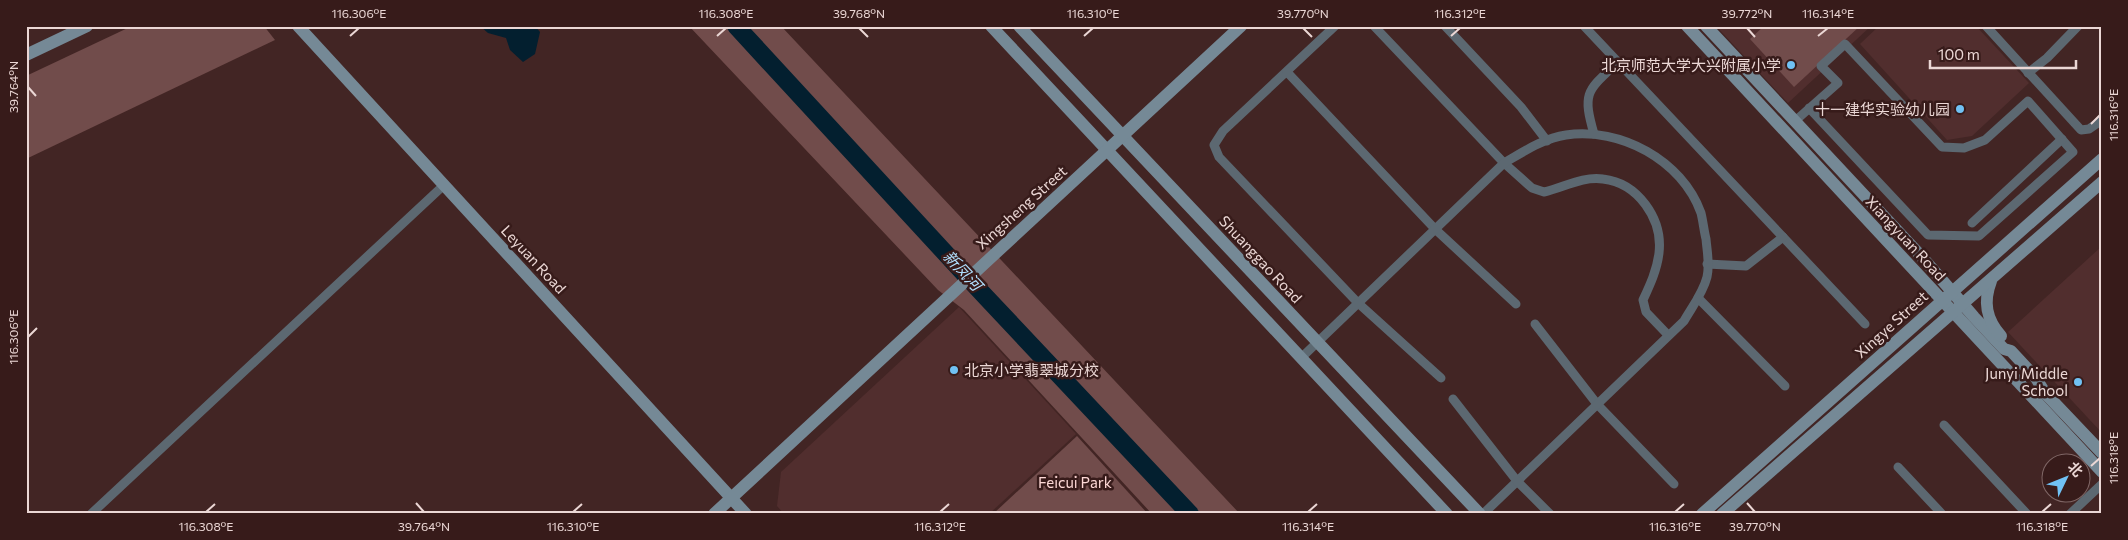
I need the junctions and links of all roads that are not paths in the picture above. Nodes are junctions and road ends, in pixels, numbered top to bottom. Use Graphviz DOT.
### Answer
graph roads {
  1 [pos="87,26"];
  2 [pos="298,26"];
  3 [pos="991,26"];
  4 [pos="1019,26"];
  5 [pos="1241,26"];
  6 [pos="1336,26"];
  7 [pos="1374,26"];
  8 [pos="1445,26"];
  9 [pos="1584,26"];
  10 [pos="1686,26"];
  11 [pos="1706,26"];
  12 [pos="1986,26"];
  13 [pos="2078,26"];
  14 [pos="26,55"];
  15 [pos="1618,62"];
  16 [pos="1287,72"];
  17 [pos="2028,73"];
  18 [pos="1810,108"];
  19 [pos="2102,120"];
  20 [pos="1795,121"];
  21 [pos="1594,134"];
  22 [pos="1122,136"];
  23 [pos="2062,140"];
  24 [pos="1547,141"];
  25 [pos="1106,151"];
  26 [pos="2102,159"];
  27 [pos="1504,163"];
  28 [pos="2102,182"];
  29 [pos="444,185"];
  30 [pos="1972,223"];
  31 [pos="1435,229"];
  32 [pos="1783,237"];
  33 [pos="1707,264"];
  34 [pos="1992,279"];
  35 [pos="1952,291"];
  36 [pos="1698,298"];
  37 [pos="1942,300"];
  38 [pos="1358,303"];
  39 [pos="1516,304"];
  40 [pos="1958,309"];
  41 [pos="1535,324"];
  42 [pos="1865,324"];
  43 [pos="1668,335"];
  44 [pos="1318,342"];
  45 [pos="2012,351"];
  46 [pos="1301,358"];
  47 [pos="1441,378"];
  48 [pos="1785,386"];
  49 [pos="1454,399"];
  50 [pos="1597,404"];
  51 [pos="1944,425"];
  52 [pos="2102,453"];
  53 [pos="1898,467"];
  54 [pos="2102,472"];
  55 [pos="1516,481"];
  56 [pos="1674,484"];
  57 [pos="2102,484"];
  58 [pos="731,498"];
  59 [pos="90,514"];
  60 [pos="714,514"];
  61 [pos="746,514"];
  62 [pos="1447,514"];
  63 [pos="1481,514"];
  64 [pos="1550,514"];
  65 [pos="1702,514"];
  66 [pos="1722,514"];
  67 [pos="1942,514"];
  68 [pos="2027,514"];
  69 [pos="2070,514"];
  1 -- 14 [label="street"];
  2 -- 29 [label="street, Leyuan Road"];
  3 -- 25 [label="street"];
  4 -- 22 [label="street, Shuanggao Road"];
  5 -- 22 [label="street, Xingsheng Street"];
  6 -- 16 [label="street"];
  7 -- 27 [label="street"];
  8 -- 24 [label="street"];
  9 -- 15 [label="street"];
  10 -- 37 [label="street, Xiangyuan Road"];
  11 -- 20 [label="street, Xiangyuan Road"];
  12 -- 17 [label="street"];
  13 -- 17 [label="street"];
  15 -- 21 [label="street"];
  15 -- 32 [label="street"];
  16 -- 31 [label="street"];
  16 -- 38 [label="street"];
  17 -- 19 [label="street"];
  18 -- 20 [label="street"];
  18 -- 23 [label="street"];
  18 -- 23 [label="street"];
  20 -- 35 [label="street, Xiangyuan Road"];
  21 -- 24 [label="street"];
  21 -- 33 [label="street"];
  22 -- 25 [label="street, Xingsheng Street"];
  22 -- 44 [label="street, Shuanggao Road"];
  23 -- 30 [label="street"];
  24 -- 27 [label="street"];
  25 -- 46 [label="street"];
  25 -- 58 [label="street, Xingsheng Street"];
  26 -- 35 [label="street, Xingye Street"];
  27 -- 31 [label="street"];
  27 -- 43 [label="street"];
  28 -- 34 [label="street"];
  29 -- 58 [label="street, Leyuan Road"];
  29 -- 59 [label="street"];
  31 -- 38 [label="street"];
  31 -- 39 [label="street"];
  32 -- 33 [label="street"];
  32 -- 42 [label="street"];
  33 -- 36 [label="street"];
  34 -- 40 [label="street"];
  34 -- 45 [label="street"];
  35 -- 37 [label="street, Xingye Street"];
  35 -- 40 [label="street, Xiangyuan Road"];
  36 -- 43 [label="street"];
  36 -- 48 [label="street"];
  37 -- 40 [label="street, Xiangyuan Road"];
  37 -- 65 [label="street, Xingye Street"];
  38 -- 44 [label="street"];
  38 -- 47 [label="street"];
  40 -- 45 [label="street, Xiangyuan Road"];
  40 -- 54 [label="street, Xiangyuan Road"];
  40 -- 66 [label="street"];
  41 -- 50 [label="street"];
  43 -- 50 [label="street"];
  44 -- 46 [label="street"];
  44 -- 63 [label="street, Shuanggao Road"];
  45 -- 52 [label="street, Xiangyuan Road"];
  46 -- 62 [label="street"];
  49 -- 55 [label="street"];
  50 -- 55 [label="street"];
  50 -- 56 [label="street"];
  51 -- 68 [label="street"];
  53 -- 67 [label="street"];
  55 -- 63 [label="street"];
  55 -- 64 [label="street"];
  57 -- 69 [label="street"];
  58 -- 60 [label="street, Xingsheng Street"];
  58 -- 61 [label="street, Leyuan Road"];
}
